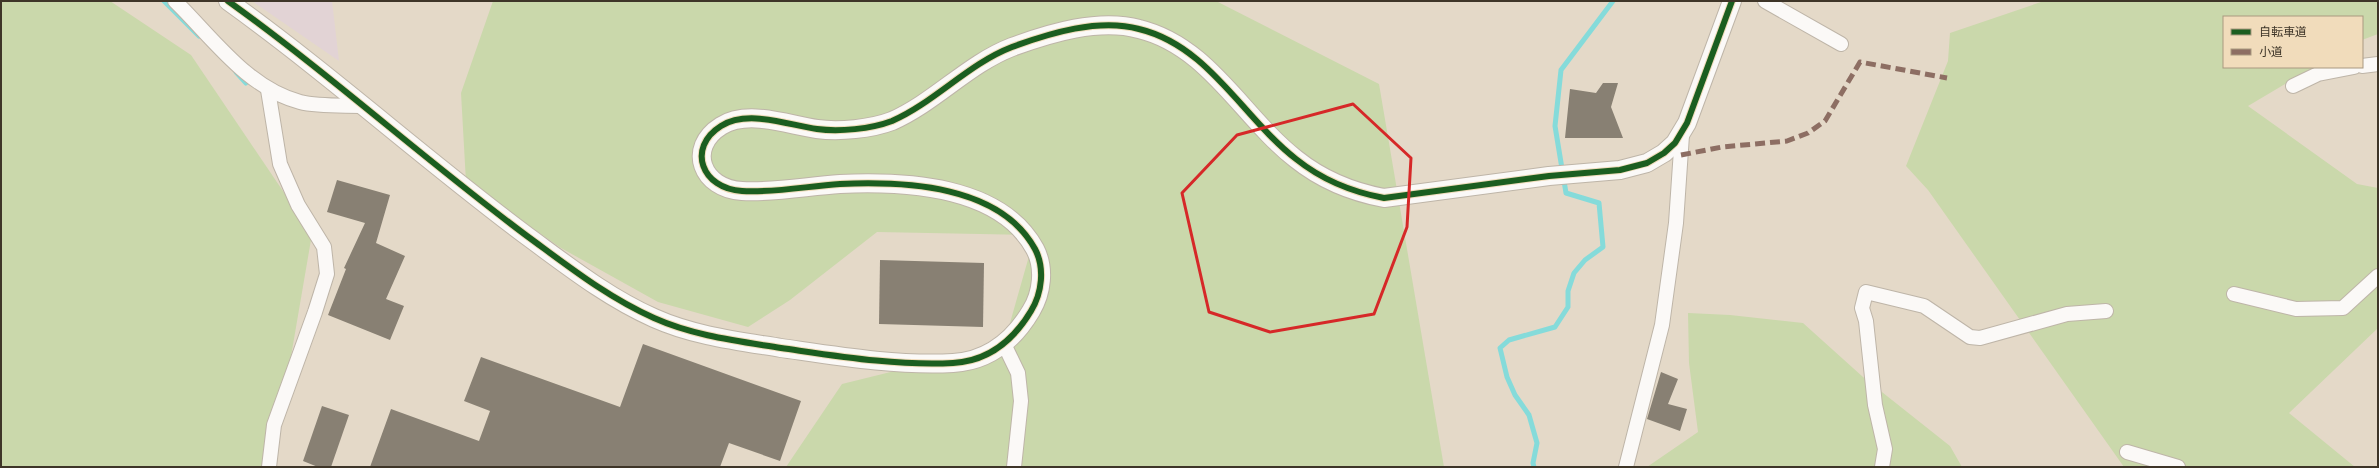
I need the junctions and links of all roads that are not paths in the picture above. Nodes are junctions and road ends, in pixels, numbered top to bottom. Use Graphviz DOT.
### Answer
graph roads {
  1 [pos="175,1"];
  2 [pos="228,1"];
  3 [pos="1732,1"];
  4 [pos="1765,1"];
  5 [pos="1841,44"];
  6 [pos="2378,64"];
  7 [pos="2363,66"];
  8 [pos="2349,68"];
  9 [pos="2293,86"];
  10 [pos="268,90"];
  11 [pos="365,106"];
  12 [pos="1682,135"];
  13 [pos="2378,276"];
  14 [pos="2234,294"];
  15 [pos="2106,311"];
  16 [pos="1004,344"];
  17 [pos="2127,452"];
  18 [pos="269,467"];
  19 [pos="1014,467"];
  20 [pos="1626,467"];
  21 [pos="1882,467"];
  22 [pos="2178,467"];
  1 -- 10 [label="street"];
  2 -- 11 [label="street"];
  3 -- 12 [label="street"];
  4 -- 5 [label="street"];
  6 -- 7 [label="street"];
  8 -- 9 [label="street"];
  10 -- 11 [label="street"];
  10 -- 18 [label="street"];
  11 -- 16 [label="street"];
  12 -- 16 [label="street"];
  12 -- 20 [label="street"];
  13 -- 14 [label="street"];
  15 -- 21 [label="street"];
  16 -- 19 [label="street"];
  17 -- 22 [label="street"];
}
